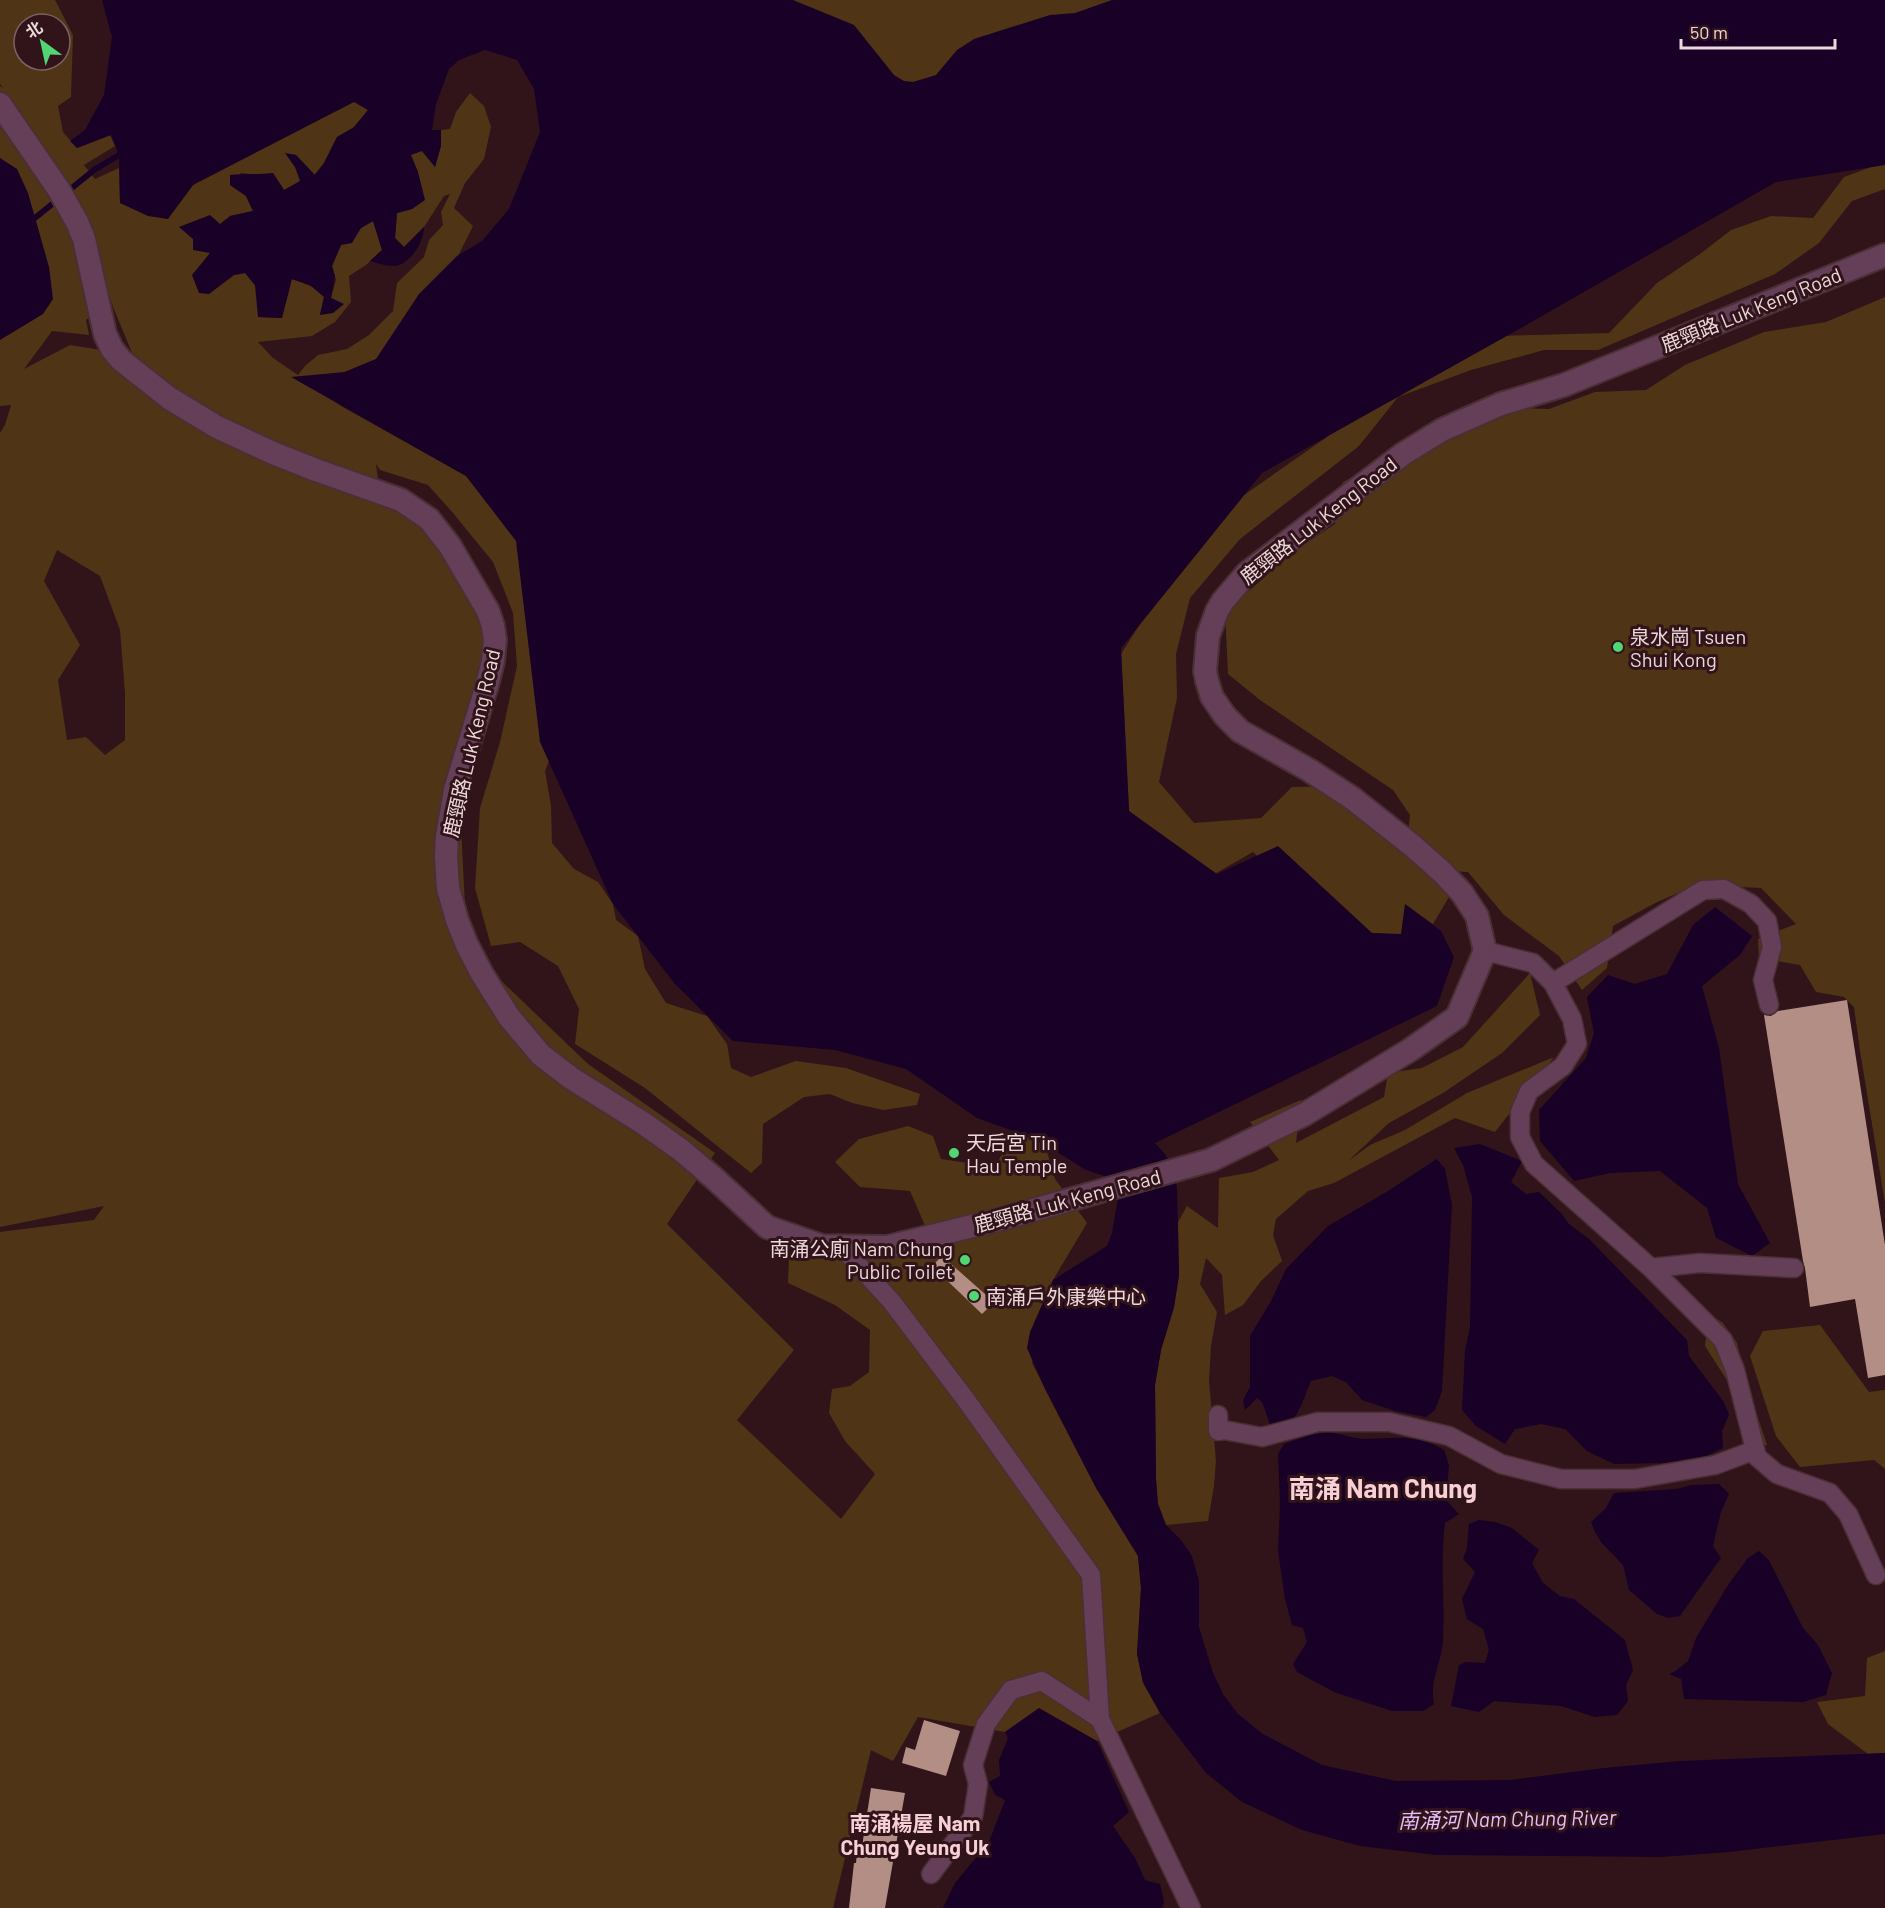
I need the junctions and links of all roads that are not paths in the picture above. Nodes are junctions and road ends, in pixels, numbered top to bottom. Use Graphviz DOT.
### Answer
graph roads {
  1 [pos="0,104"];
  2 [pos="1885,255"];
  3 [pos="1485,951"];
  4 [pos="1553,983"];
  5 [pos="1769,1005"];
  6 [pos="841,1246"];
  7 [pos="1651,1268"];
  8 [pos="1794,1268"];
  9 [pos="1218,1414"];
  10 [pos="1755,1450"];
  11 [pos="1876,1575"];
  12 [pos="1100,1719"];
  13 [pos="931,1874"];
  14 [pos="1191,1908"];
  1 -- 6 [label="street, 鹿頸路 Luk Keng Road"];
  2 -- 3 [label="street, 鹿頸路 Luk Keng Road"];
  3 -- 4 [label="street"];
  3 -- 6 [label="street, 鹿頸路 Luk Keng Road"];
  4 -- 5 [label="street"];
  4 -- 7 [label="street"];
  6 -- 12 [label="street"];
  7 -- 8 [label="street"];
  7 -- 10 [label="street"];
  9 -- 10 [label="street"];
  10 -- 11 [label="street"];
  12 -- 13 [label="street"];
  12 -- 14 [label="street"];
}
